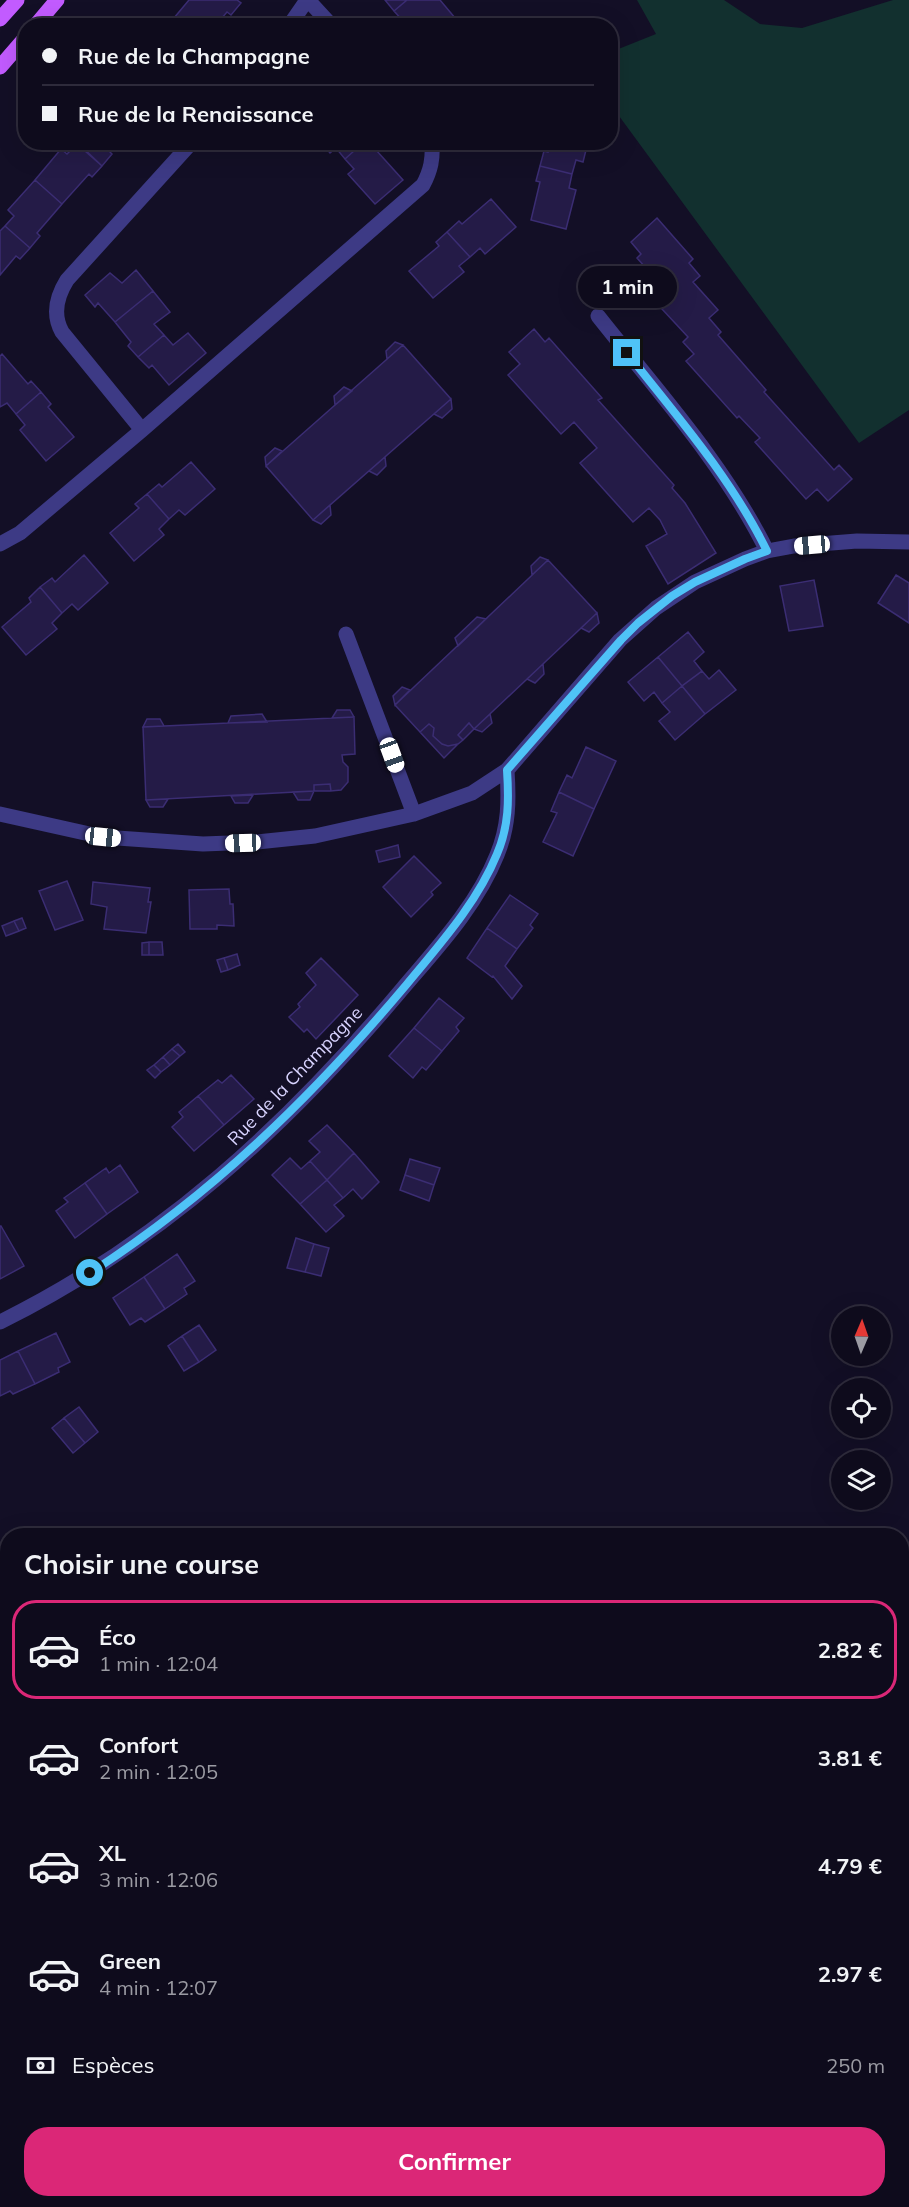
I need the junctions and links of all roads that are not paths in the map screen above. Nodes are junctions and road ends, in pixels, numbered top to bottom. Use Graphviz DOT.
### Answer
graph roads {
  1 [pos="17,0"];
  2 [pos="57,0"];
  3 [pos="307,0"];
  4 [pos="42,18"];
  5 [pos="295,18"];
  6 [pos="324,18"];
  7 [pos="0,19"];
  8 [pos="18,46"];
  9 [pos="0,67"];
  10 [pos="185,150"];
  11 [pos="432,150"];
  12 [pos="597,316"];
  13 [pos="142,430"];
  14 [pos="909,542"];
  15 [pos="0,544"];
  16 [pos="767,551"];
  17 [pos="346,634"];
  18 [pos="507,770"];
  19 [pos="0,814"];
  20 [pos="414,814"];
  21 [pos="0,1322"];
  1 -- 7 [label="main road"];
  2 -- 4 [label="main road"];
  3 -- 5 [label="street"];
  3 -- 6 [label="street"];
  8 -- 9 [label="main road"];
  10 -- 13 [label="street"];
  11 -- 13 [label="street"];
  12 -- 16 [label="street"];
  13 -- 15 [label="street"];
  14 -- 16 [label="street"];
  16 -- 18 [label="street"];
  17 -- 20 [label="street"];
  18 -- 20 [label="street"];
  18 -- 21 [label="street, Rue de la Champagne"];
  19 -- 20 [label="street"];
}
